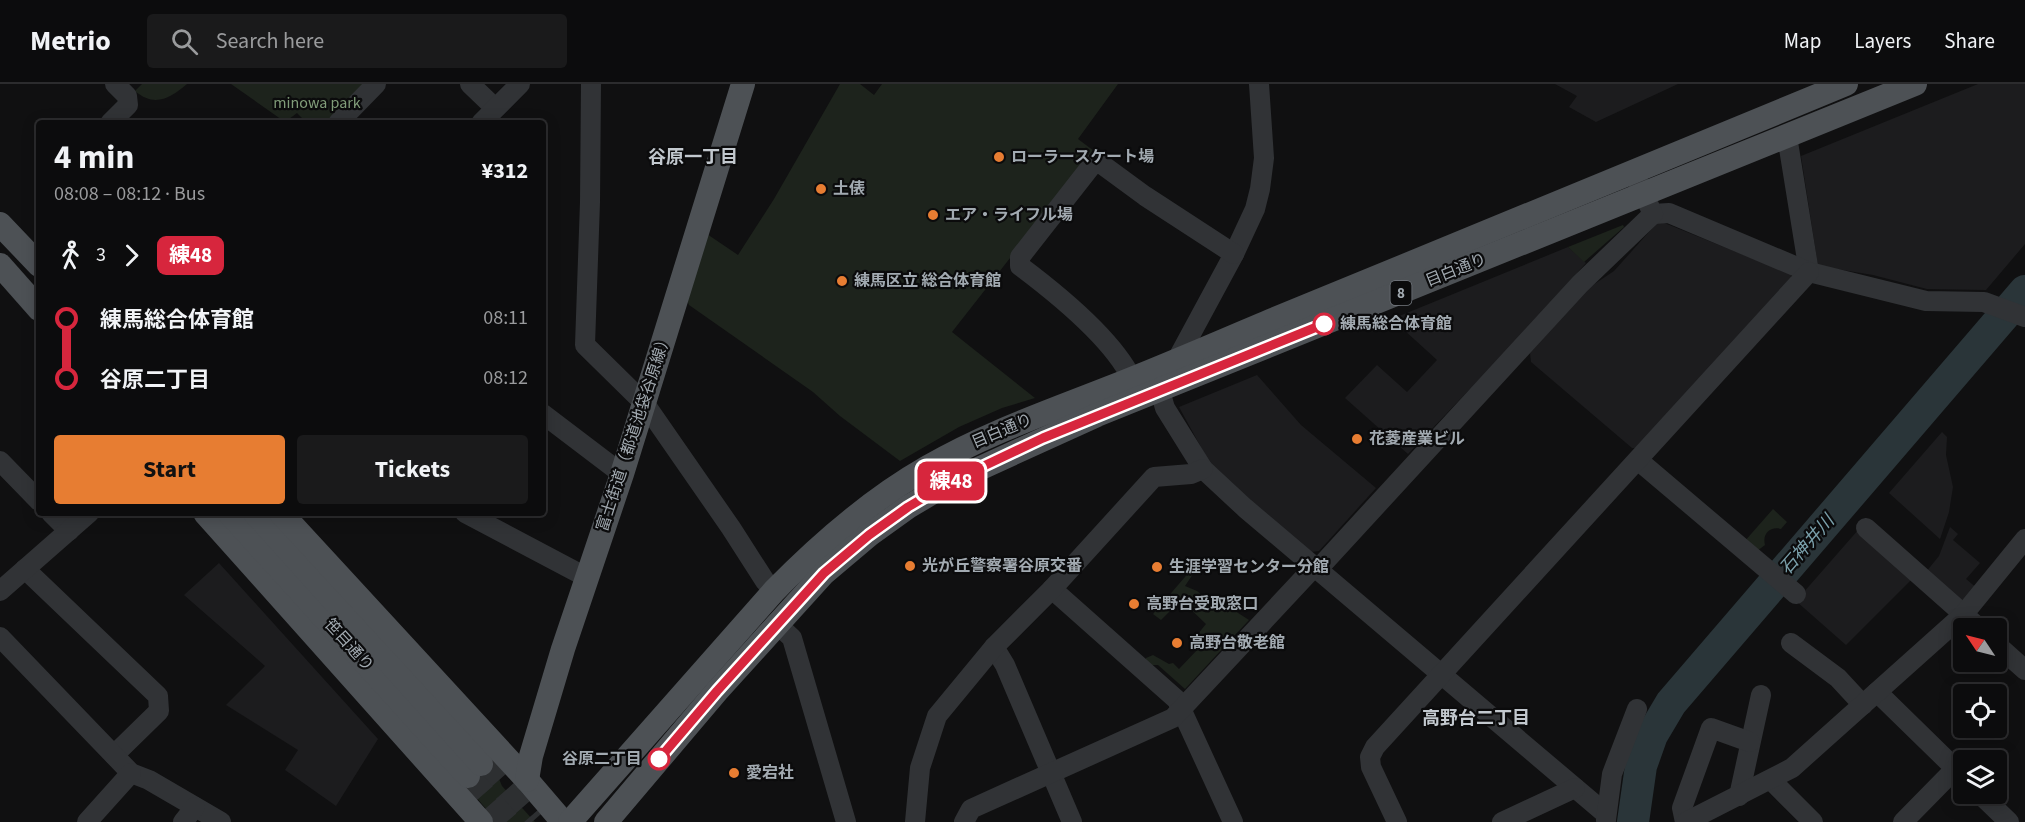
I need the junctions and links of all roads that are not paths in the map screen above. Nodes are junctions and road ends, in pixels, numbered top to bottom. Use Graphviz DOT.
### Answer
graph roads {
  1 [pos="115,84"];
  2 [pos="376,84"];
  3 [pos="471,84"];
  4 [pos="520,84"];
  5 [pos="591,84"];
  6 [pos="743,84"];
  7 [pos="1259,84"];
  8 [pos="1846,84"];
  9 [pos="1914,84"];
  10 [pos="495,108"];
  11 [pos="113,120"];
  12 [pos="341,120"];
  13 [pos="484,120"];
  14 [pos="1787,136"];
  15 [pos="1643,193"];
  16 [pos="0,224"];
  17 [pos="1234,254"];
  18 [pos="36,262"];
  19 [pos="0,265"];
  20 [pos="1809,272"];
  21 [pos="36,306"];
  22 [pos="2025,317"];
  23 [pos="1174,361"];
  24 [pos="1132,379"];
  25 [pos="1160,391"];
  26 [pos="645,404"];
  27 [pos="546,416"];
  28 [pos="0,461"];
  29 [pos="1639,461"];
  30 [pos="1203,469"];
  31 [pos="622,474"];
  32 [pos="36,498"];
  33 [pos="54,516"];
  34 [pos="86,516"];
  35 [pos="208,516"];
  36 [pos="232,516"];
  37 [pos="258,516"];
  38 [pos="284,516"];
  39 [pos="471,516"];
  40 [pos="1866,528"];
  41 [pos="69,531"];
  42 [pos="2025,539"];
  43 [pos="1317,568"];
  44 [pos="25,569"];
  45 [pos="586,577"];
  46 [pos="1052,589"];
  47 [pos="0,591"];
  48 [pos="774,591"];
  49 [pos="1795,593"];
  50 [pos="1963,615"];
  51 [pos="1967,618"];
  52 [pos="777,624"];
  53 [pos="0,637"];
  54 [pos="1791,643"];
  55 [pos="994,647"];
  56 [pos="2007,654"];
  57 [pos="2025,670"];
  58 [pos="1442,674"];
  59 [pos="1761,695"];
  60 [pos="1870,699"];
  61 [pos="1637,709"];
  62 [pos="1182,710"];
  63 [pos="1750,742"];
  64 [pos="114,755"];
  65 [pos="1953,768"];
  66 [pos="1052,772"];
  67 [pos="131,773"];
  68 [pos="1953,778"];
  69 [pos="527,780"];
  70 [pos="1771,780"];
  71 [pos="1575,788"];
  72 [pos="1739,796"];
  73 [pos="1990,804"];
  74 [pos="189,814"];
  75 [pos="1717,815"];
  76 [pos="87,822"];
  77 [pos="221,822"];
  78 [pos="481,822"];
  79 [pos="563,822"];
  80 [pos="570,822"];
  81 [pos="606,822"];
  82 [pos="846,822"];
  83 [pos="915,822"];
  84 [pos="964,822"];
  85 [pos="1072,822"];
  86 [pos="1233,822"];
  87 [pos="1397,822"];
  88 [pos="1502,822"];
  89 [pos="1685,822"];
  90 [pos="1813,822"];
  91 [pos="1903,822"];
  92 [pos="2009,822"];
  1 -- 11 [label="street"];
  2 -- 12 [label="street"];
  3 -- 10 [label="street"];
  4 -- 10 [label="street"];
  5 -- 26 [label="street"];
  6 -- 26 [label="main road, 富士街道（都道池袋谷原線）"];
  7 -- 17 [label="street"];
  8 -- 15 [label="main road, 目白通り / 8"];
  9 -- 14 [label="main road, 目白通り / 8"];
  10 -- 13 [label="street"];
  14 -- 15 [label="main road, 目白通り / 8"];
  14 -- 20 [label="street"];
  15 -- 20 [label="street"];
  15 -- 23 [label="main road, 目白通り / 8"];
  15 -- 25 [label="main road, 目白通り / 8"];
  15 -- 43 [label="street"];
  16 -- 18 [label="main road"];
  17 -- 23 [label="street"];
  17 -- 24 [label="street"];
  19 -- 21 [label="main road"];
  20 -- 22 [label="street"];
  20 -- 29 [label="street"];
  23 -- 24 [label="main road, 目白通り / 8"];
  23 -- 25 [label="street"];
  24 -- 48 [label="main road, 目白通り / 8"];
  25 -- 30 [label="street"];
  25 -- 52 [label="main road, 目白通り / 8"];
  26 -- 31 [label="main road, 富士街道（都道池袋谷原線）"];
  26 -- 48 [label="street"];
  27 -- 31 [label="street"];
  28 -- 32 [label="street"];
  29 -- 49 [label="street"];
  29 -- 58 [label="street"];
  30 -- 43 [label="street"];
  30 -- 46 [label="street"];
  31 -- 45 [label="main road, 富士街道（都道池袋谷原線）"];
  33 -- 41 [label="street"];
  34 -- 41 [label="street"];
  35 -- 78 [label="main road"];
  36 -- 37 [label="main road, 笹目通り"];
  38 -- 69 [label="main road"];
  39 -- 45 [label="street"];
  40 -- 50 [label="street"];
  41 -- 44 [label="street"];
  42 -- 50 [label="street"];
  43 -- 58 [label="street"];
  43 -- 62 [label="street"];
  44 -- 47 [label="street"];
  44 -- 64 [label="street"];
  45 -- 69 [label="main road, 富士街道（都道池袋谷原線）"];
  46 -- 55 [label="street"];
  46 -- 62 [label="street"];
  48 -- 80 [label="main road, 目白通り / 8"];
  50 -- 51 [label="street"];
  50 -- 60 [label="street"];
  52 -- 81 [label="main road, 目白通り / 8"];
  52 -- 82 [label="street"];
  53 -- 64 [label="street"];
  54 -- 60 [label="street"];
  55 -- 66 [label="street"];
  55 -- 83 [label="street"];
  56 -- 57 [label="street"];
  58 -- 71 [label="street"];
  58 -- 87 [label="street"];
  59 -- 63 [label="street"];
  60 -- 65 [label="street"];
  60 -- 70 [label="street"];
  61 -- 71 [label="street"];
  62 -- 66 [label="street"];
  62 -- 86 [label="street"];
  63 -- 72 [label="street"];
  63 -- 89 [label="street"];
  64 -- 67 [label="street"];
  66 -- 84 [label="street"];
  66 -- 85 [label="street"];
  67 -- 74 [label="street"];
  67 -- 76 [label="street"];
  68 -- 91 [label="street"];
  69 -- 79 [label="main road"];
  70 -- 72 [label="street"];
  70 -- 90 [label="street"];
  71 -- 88 [label="street"];
  72 -- 75 [label="street"];
  73 -- 92 [label="street"];
  74 -- 77 [label="street"];
  75 -- 89 [label="street"];
}
